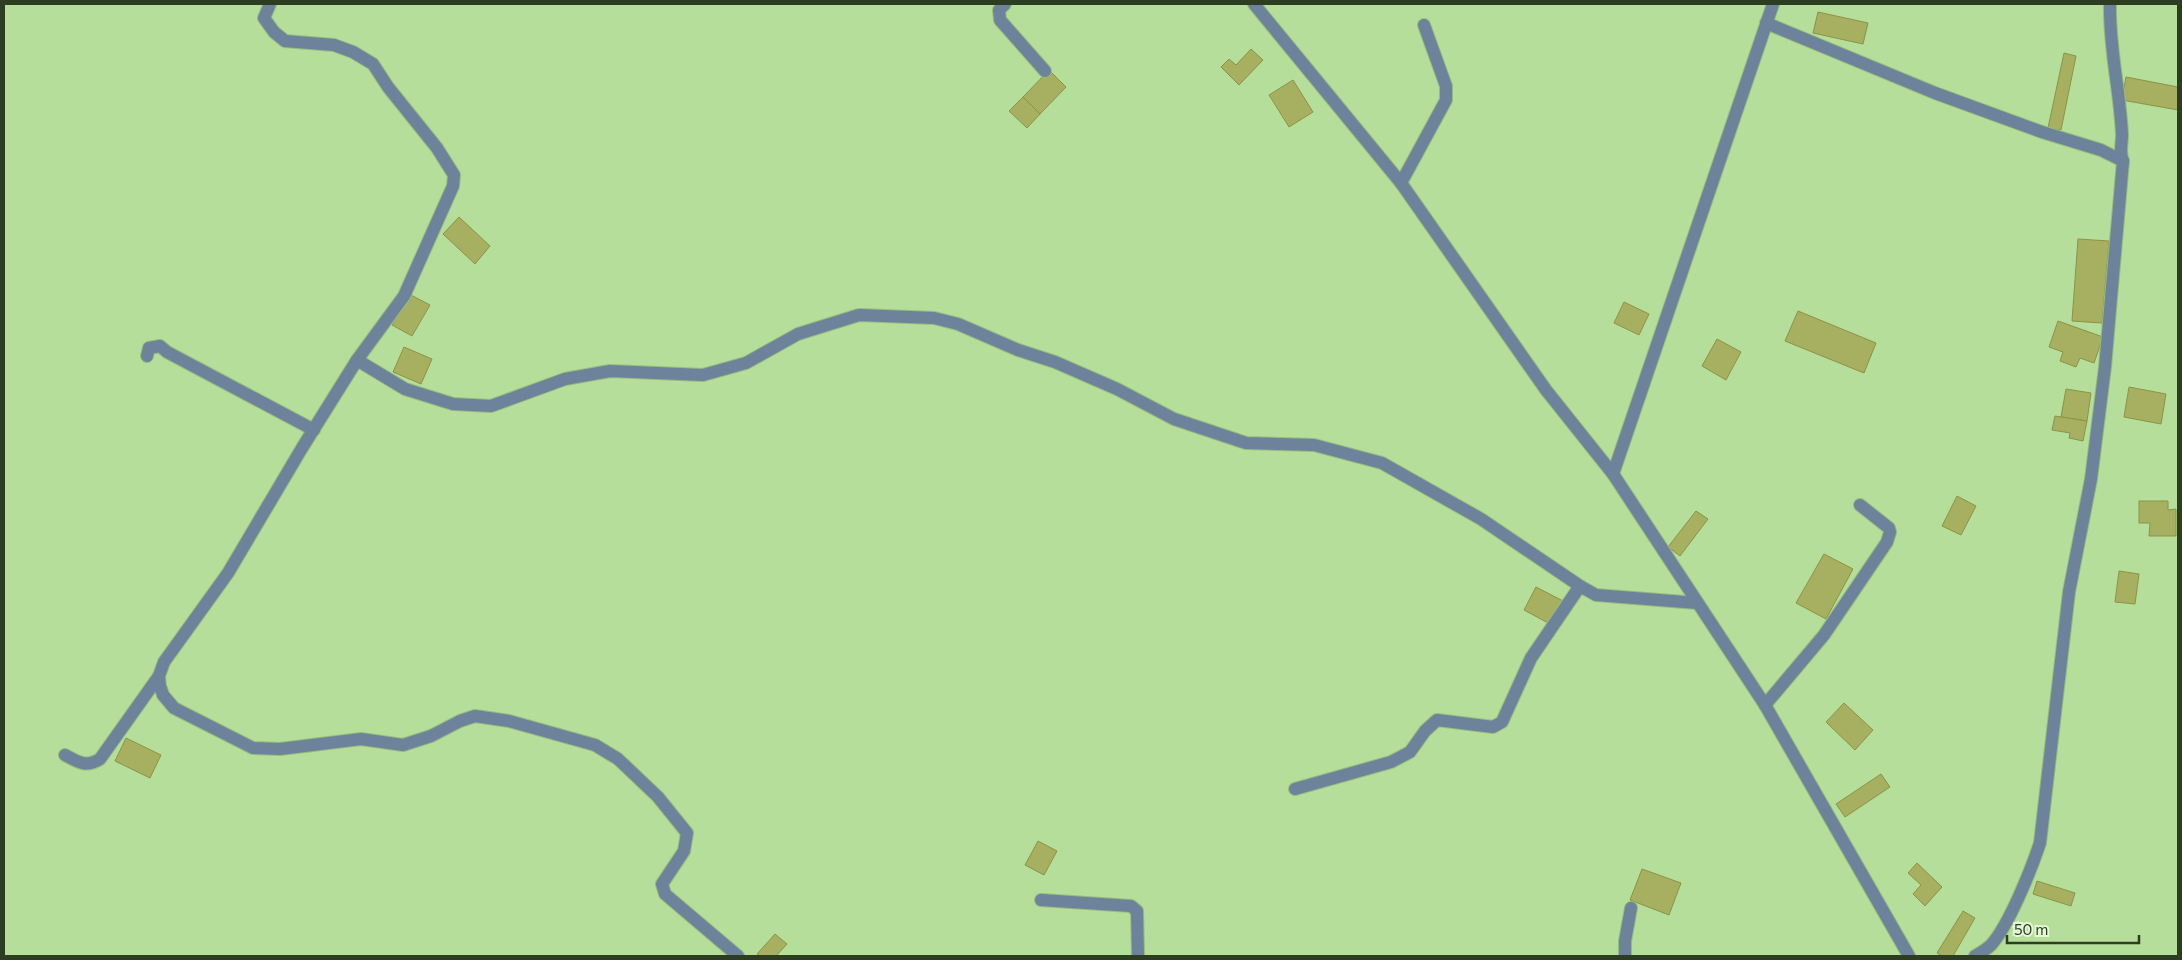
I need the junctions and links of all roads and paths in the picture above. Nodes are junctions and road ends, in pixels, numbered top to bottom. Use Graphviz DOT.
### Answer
graph roads {
  1 [pos="270,4"];
  2 [pos="1005,4"];
  3 [pos="1254,4"];
  4 [pos="1773,4"];
  5 [pos="2110,4"];
  6 [pos="1766,23"];
  7 [pos="1424,25"];
  8 [pos="1045,71"];
  9 [pos="2123,161"];
  10 [pos="1401,183"];
  11 [pos="147,356"];
  12 [pos="357,360"];
  13 [pos="314,430"];
  14 [pos="1613,474"];
  15 [pos="1860,505"];
  16 [pos="1580,586"];
  17 [pos="1697,603"];
  18 [pos="159,676"];
  19 [pos="1765,705"];
  20 [pos="65,755"];
  21 [pos="1295,789"];
  22 [pos="1041,900"];
  23 [pos="1631,908"];
  24 [pos="738,956"];
  25 [pos="1138,956"];
  26 [pos="1625,956"];
  27 [pos="1909,956"];
  28 [pos="1975,956"];
  1 -- 12 [label="street"];
  2 -- 8 [label="street"];
  3 -- 10 [label="street"];
  4 -- 6 [label="street"];
  5 -- 9 [label="street"];
  6 -- 9 [label="street"];
  6 -- 14 [label="street"];
  7 -- 10 [label="street"];
  9 -- 28 [label="street"];
  10 -- 14 [label="street"];
  11 -- 13 [label="street"];
  12 -- 13 [label="street"];
  12 -- 16 [label="street"];
  13 -- 18 [label="street"];
  14 -- 17 [label="street"];
  15 -- 19 [label="street"];
  16 -- 17 [label="street"];
  16 -- 21 [label="street"];
  17 -- 19 [label="street"];
  18 -- 20 [label="street"];
  18 -- 24 [label="street"];
  19 -- 27 [label="street"];
  22 -- 25 [label="street"];
  23 -- 26 [label="street"];
}
